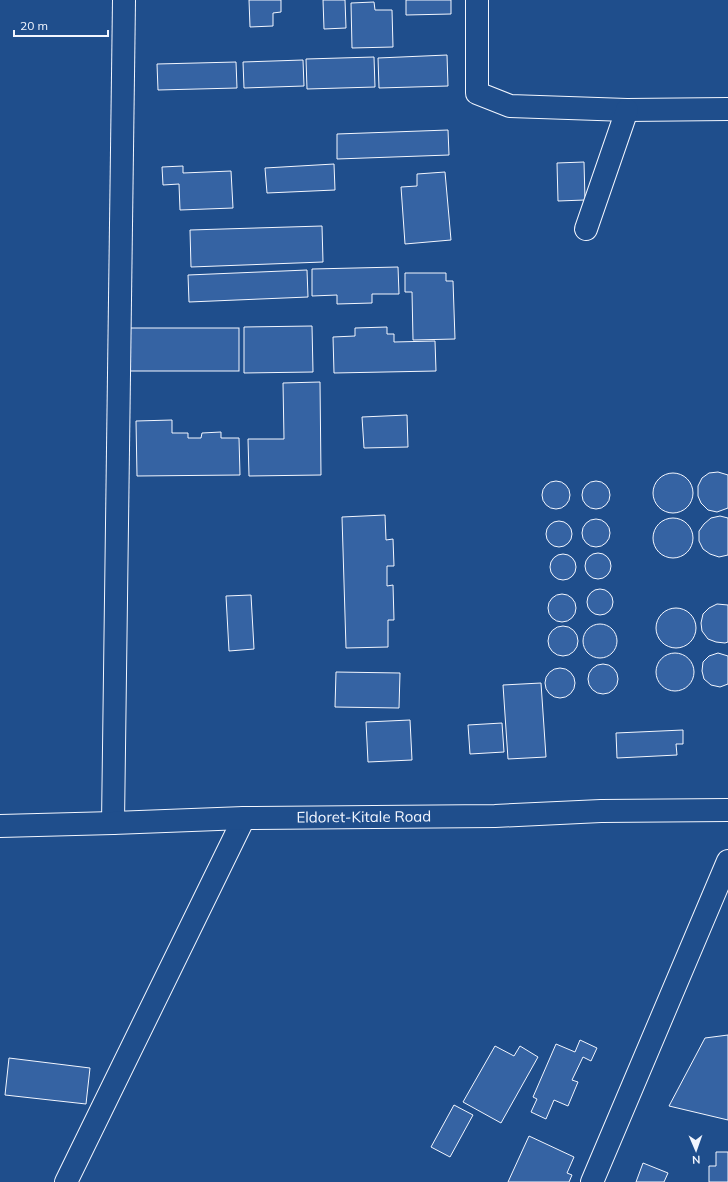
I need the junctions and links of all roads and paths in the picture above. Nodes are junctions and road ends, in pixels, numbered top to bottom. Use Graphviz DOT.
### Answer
graph roads {
  1 [pos="124,0"];
  2 [pos="477,0"];
  3 [pos="728,109"];
  4 [pos="627,110"];
  5 [pos="586,228"];
  6 [pos="728,810"];
  7 [pos="244,818"];
  8 [pos="113,823"];
  9 [pos="0,826"];
  10 [pos="728,861"];
  11 [pos="66,1182"];
  12 [pos="592,1182"];
  1 -- 8 [label="main road"];
  2 -- 4 [label="main road"];
  3 -- 4 [label="main road"];
  4 -- 5 [label="main road"];
  6 -- 7 [label="main road, Eldoret-Kitale Road"];
  7 -- 8 [label="main road, Eldoret-Kitale Road"];
  7 -- 11 [label="main road"];
  8 -- 9 [label="main road, Eldoret-Kitale Road"];
  10 -- 12 [label="main road"];
}
